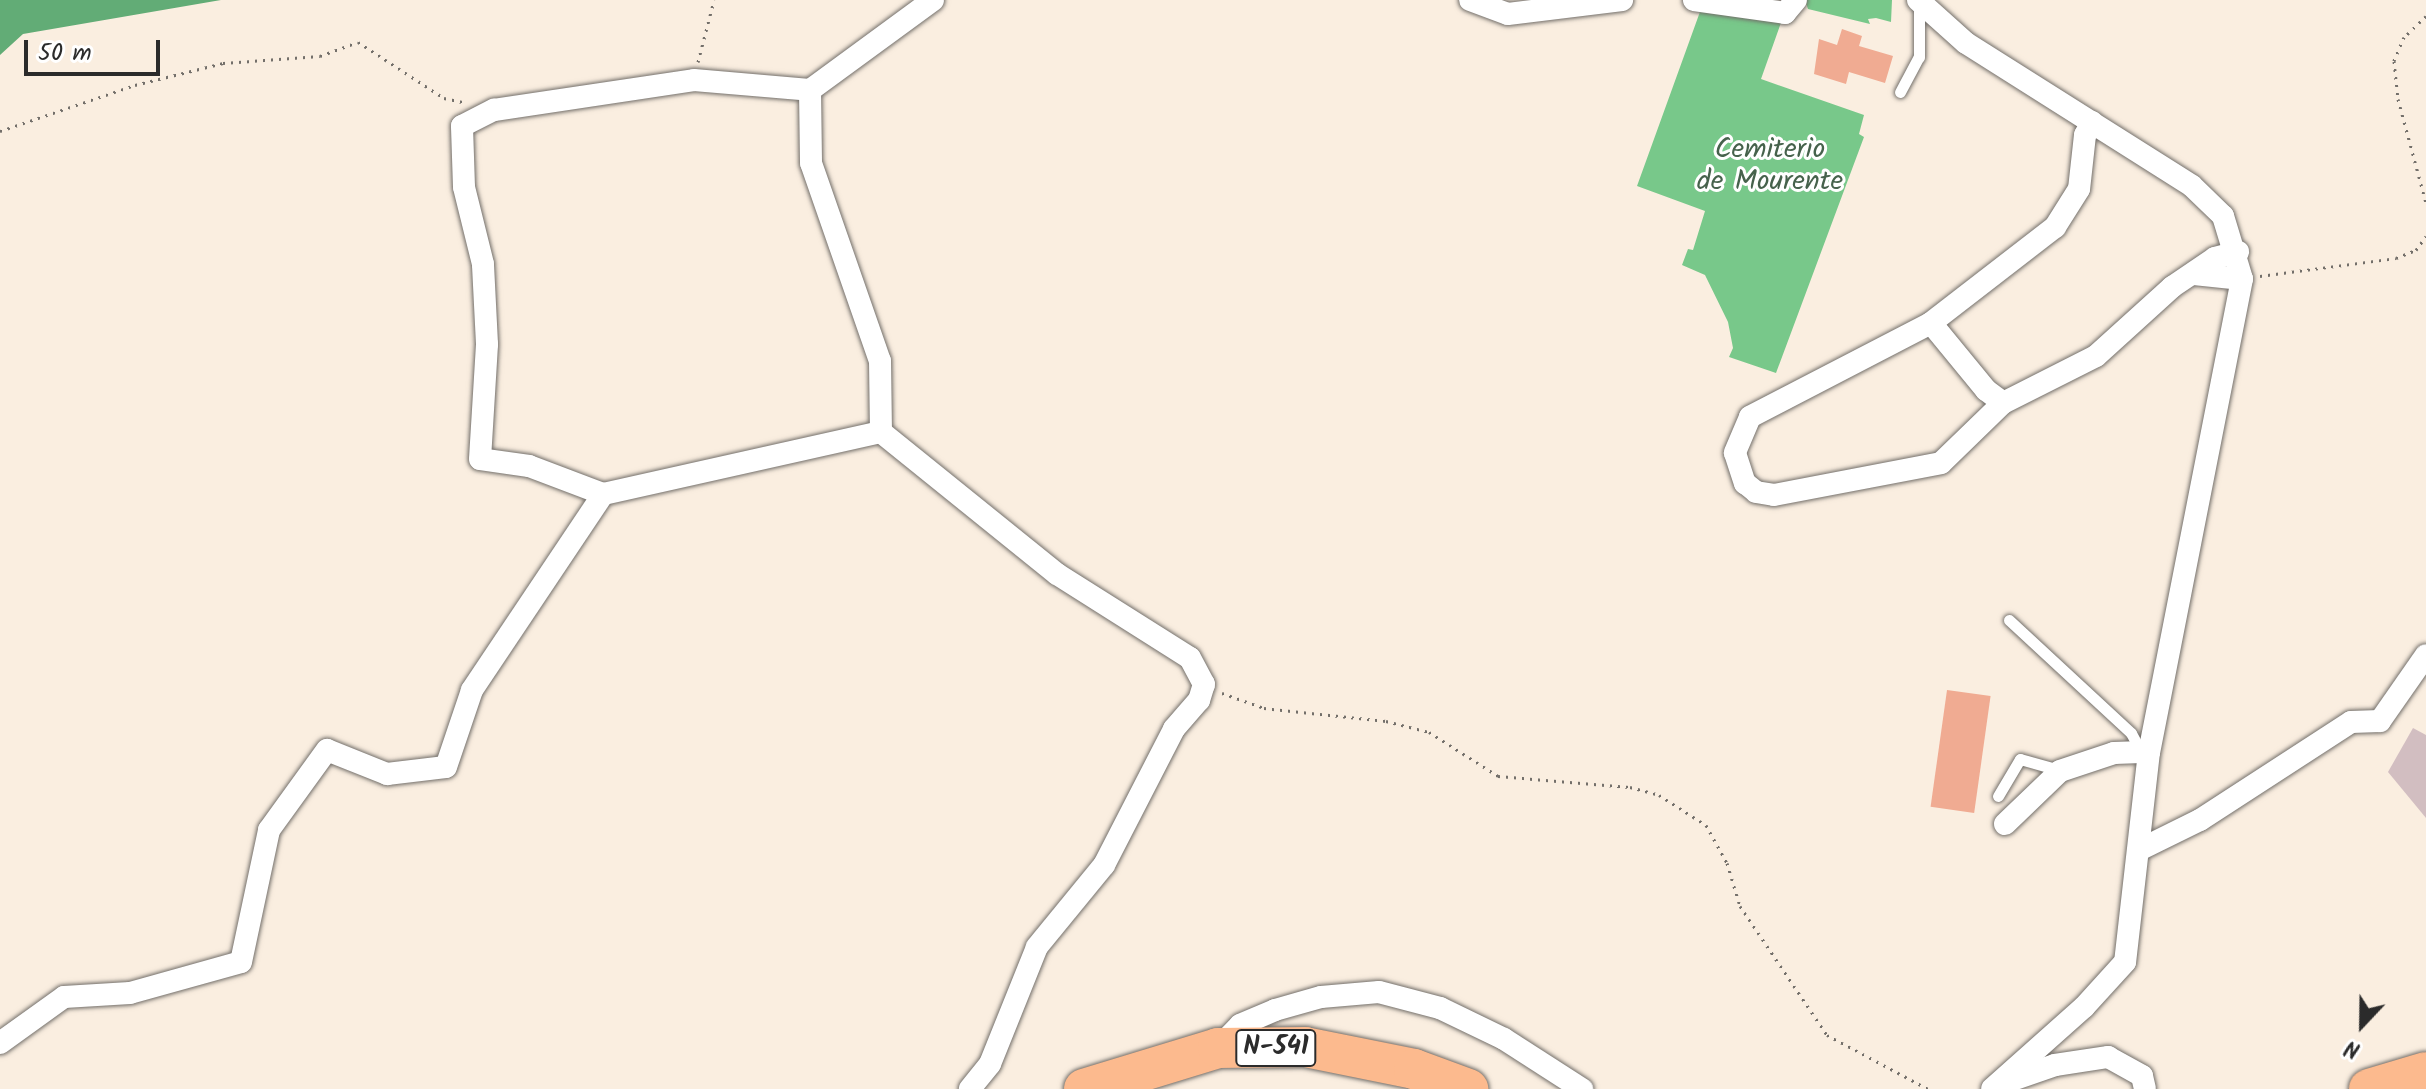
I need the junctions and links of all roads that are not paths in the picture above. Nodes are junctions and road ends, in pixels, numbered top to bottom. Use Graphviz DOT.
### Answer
graph roads {
  1 [pos="933,0"];
  2 [pos="1470,0"];
  3 [pos="1622,0"];
  4 [pos="1694,0"];
  5 [pos="1796,0"];
  6 [pos="1919,0"];
  7 [pos="810,90"];
  8 [pos="1900,92"];
  9 [pos="2092,122"];
  10 [pos="2238,252"];
  11 [pos="2194,274"];
  12 [pos="2242,279"];
  13 [pos="1931,323"];
  14 [pos="2003,403"];
  15 [pos="881,432"];
  16 [pos="603,494"];
  17 [pos="2009,620"];
  18 [pos="2426,655"];
  19 [pos="2144,751"];
  20 [pos="2060,771"];
  21 [pos="1998,796"];
  22 [pos="2005,824"];
  23 [pos="2139,850"];
  24 [pos="0,1043"];
  25 [pos="1218,1048"];
  26 [pos="1996,1088"];
  27 [pos="970,1089"];
  28 [pos="1084,1089"];
  29 [pos="1468,1089"];
  30 [pos="1582,1089"];
  31 [pos="2145,1089"];
  1 -- 7 [label="street"];
  2 -- 3 [label="street"];
  4 -- 5 [label="street"];
  6 -- 8 [label="lane"];
  6 -- 9 [label="street"];
  7 -- 15 [label="street"];
  7 -- 16 [label="street"];
  9 -- 10 [label="street"];
  9 -- 13 [label="street"];
  10 -- 11 [label="street"];
  10 -- 12 [label="street"];
  11 -- 12 [label="street"];
  11 -- 14 [label="street"];
  12 -- 19 [label="street"];
  13 -- 14 [label="street"];
  13 -- 14 [label="street"];
  15 -- 16 [label="street"];
  15 -- 27 [label="street"];
  16 -- 24 [label="street"];
  17 -- 19 [label="lane"];
  18 -- 23 [label="street"];
  19 -- 20 [label="street"];
  19 -- 23 [label="street"];
  20 -- 21 [label="lane"];
  20 -- 22 [label="street"];
  23 -- 26 [label="street"];
  25 -- 28 [label="highway, N-541"];
  25 -- 29 [label="highway, N-541"];
  25 -- 30 [label="street"];
  26 -- 31 [label="street"];
}
